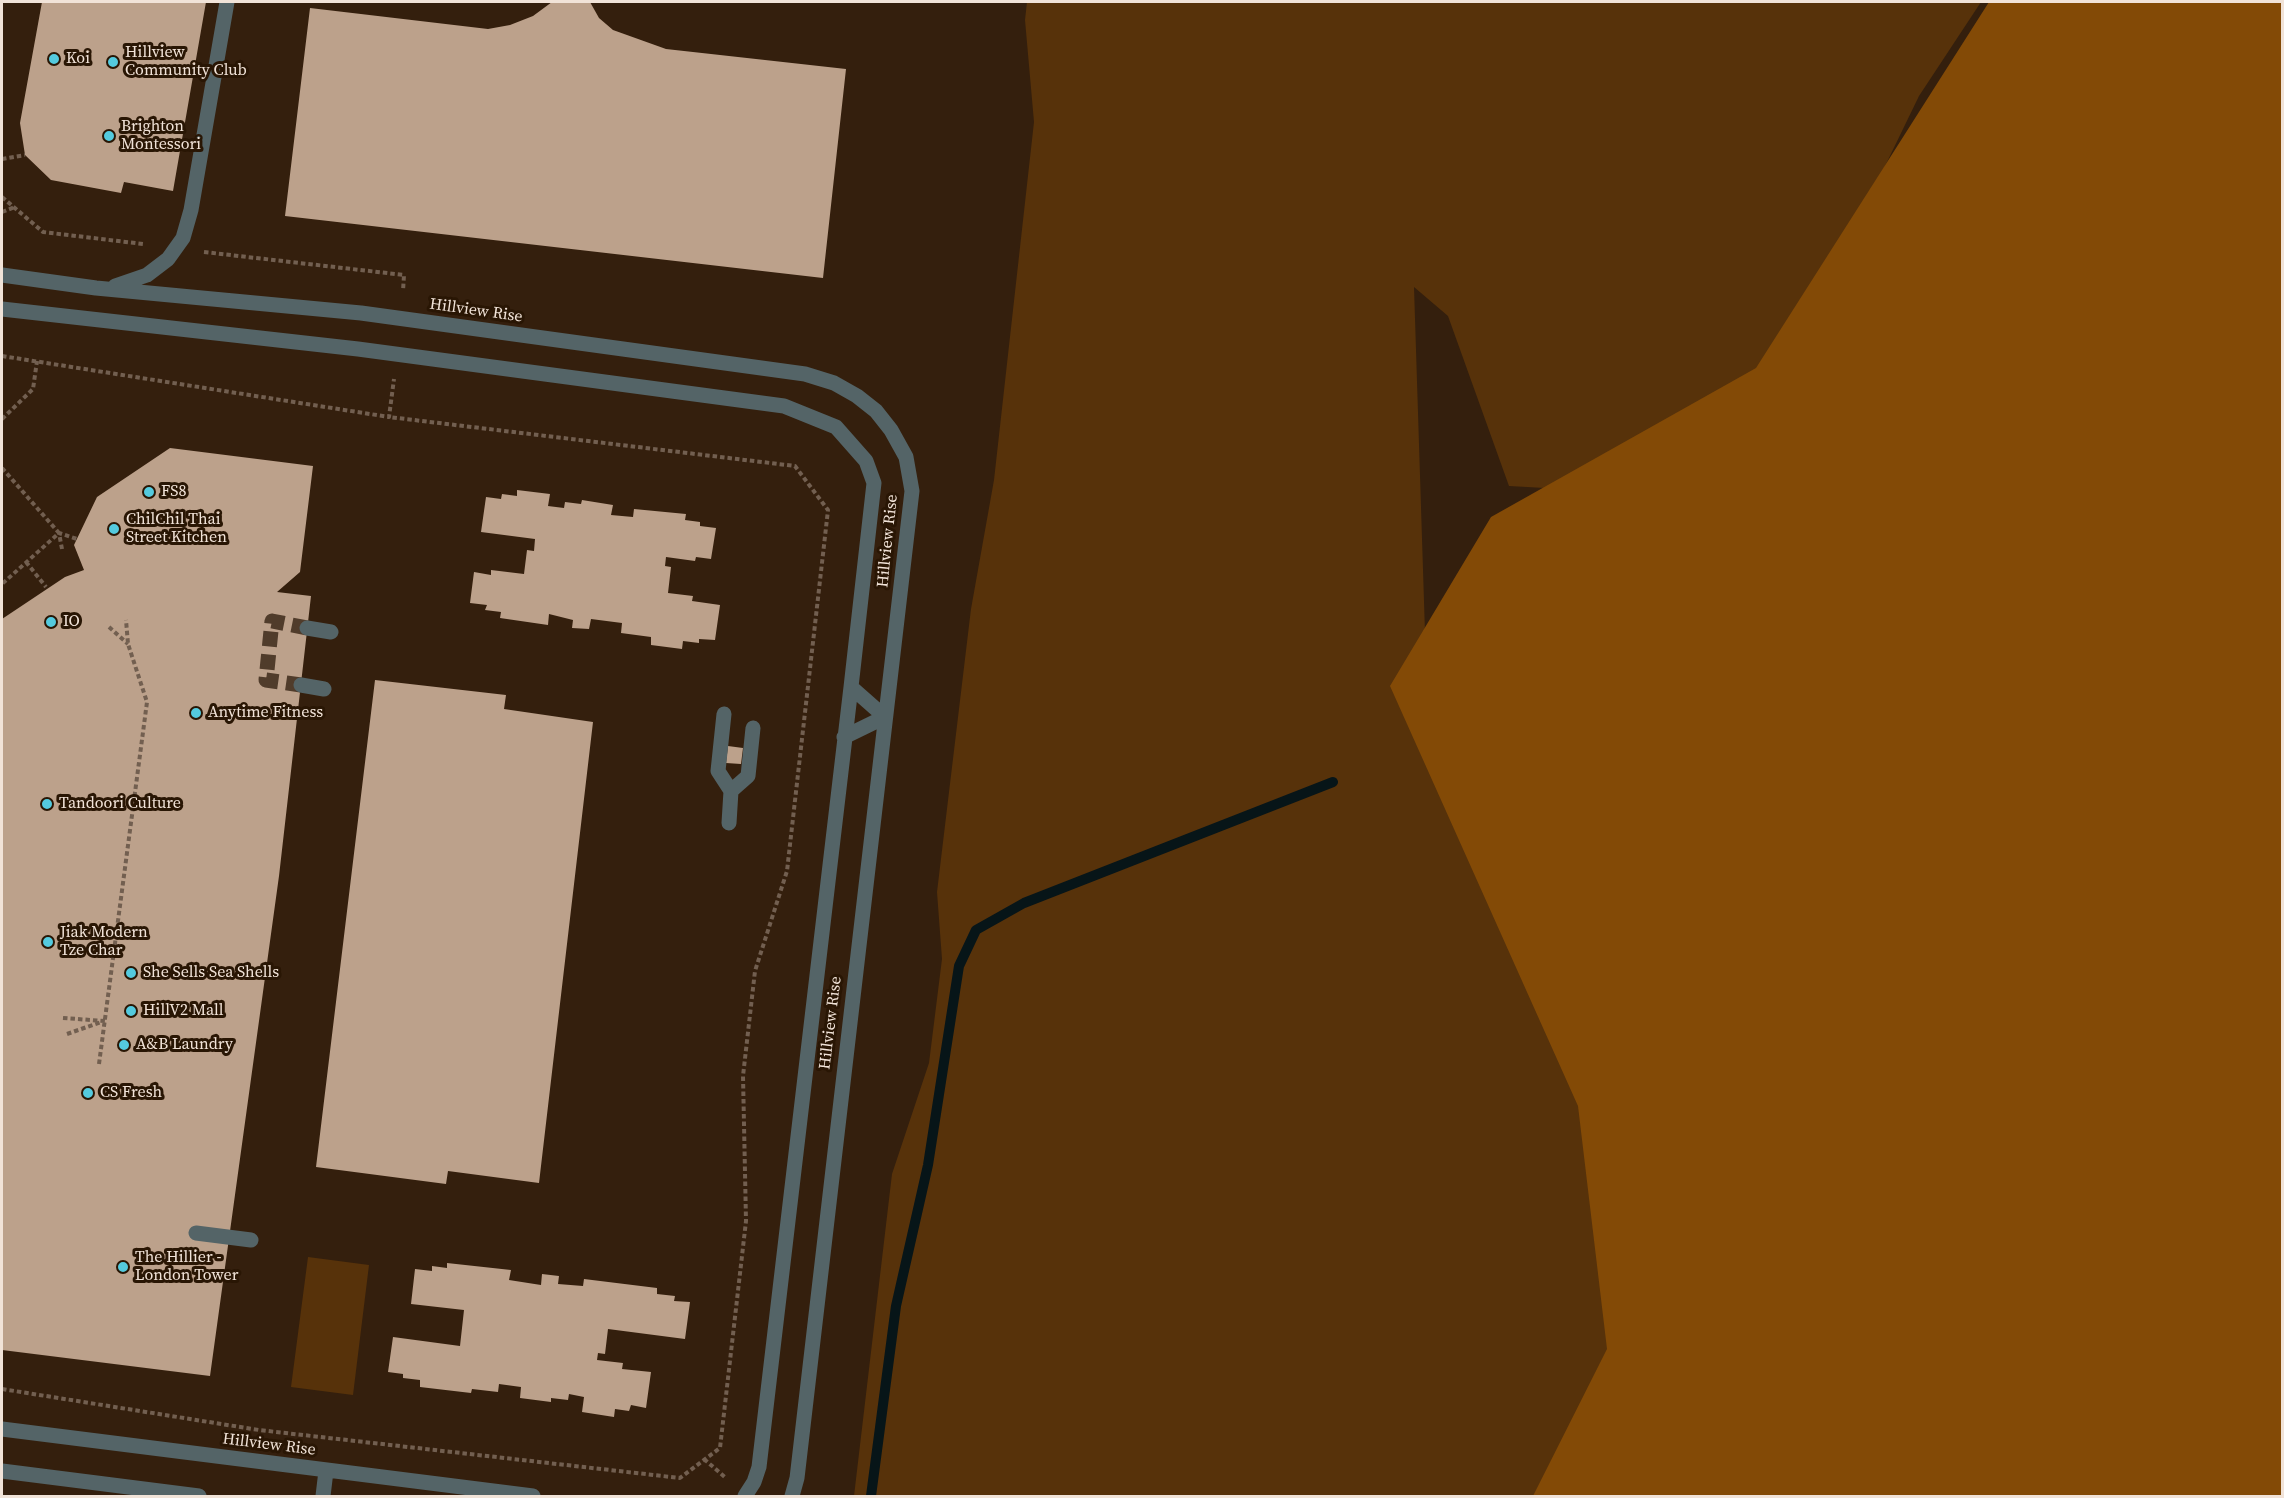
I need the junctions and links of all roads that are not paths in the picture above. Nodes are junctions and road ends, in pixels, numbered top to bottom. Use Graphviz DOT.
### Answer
graph roads {
  1 [pos="227,2"];
  2 [pos="2,275"];
  3 [pos="96,288"];
  4 [pos="2,309"];
  5 [pos="307,628"];
  6 [pos="331,632"];
  7 [pos="301,685"];
  8 [pos="851,687"];
  9 [pos="324,689"];
  10 [pos="724,714"];
  11 [pos="885,717"];
  12 [pos="753,728"];
  13 [pos="844,737"];
  14 [pos="731,791"];
  15 [pos="729,823"];
  16 [pos="196,1233"];
  17 [pos="251,1240"];
  18 [pos="2,1429"];
  19 [pos="2,1471"];
  20 [pos="326,1471"];
  21 [pos="199,1497"];
  22 [pos="323,1497"];
  23 [pos="533,1497"];
  24 [pos="745,1497"];
  25 [pos="792,1497"];
  1 -- 3 [label="street"];
  2 -- 3 [label="street, Hillview Rise"];
  3 -- 11 [label="street, Hillview Rise"];
  4 -- 8 [label="street, Hillview Rise"];
  5 -- 6 [label="street"];
  7 -- 9 [label="street"];
  8 -- 11 [label="street"];
  8 -- 13 [label="street, Hillview Rise"];
  10 -- 14 [label="street"];
  11 -- 13 [label="street"];
  11 -- 25 [label="street, Hillview Rise"];
  12 -- 14 [label="street"];
  13 -- 24 [label="street, Hillview Rise"];
  14 -- 15 [label="street"];
  16 -- 17 [label="street"];
  18 -- 20 [label="street, Hillview Rise"];
  19 -- 21 [label="street"];
  20 -- 22 [label="street"];
  20 -- 23 [label="street, Hillview Rise"];
}
